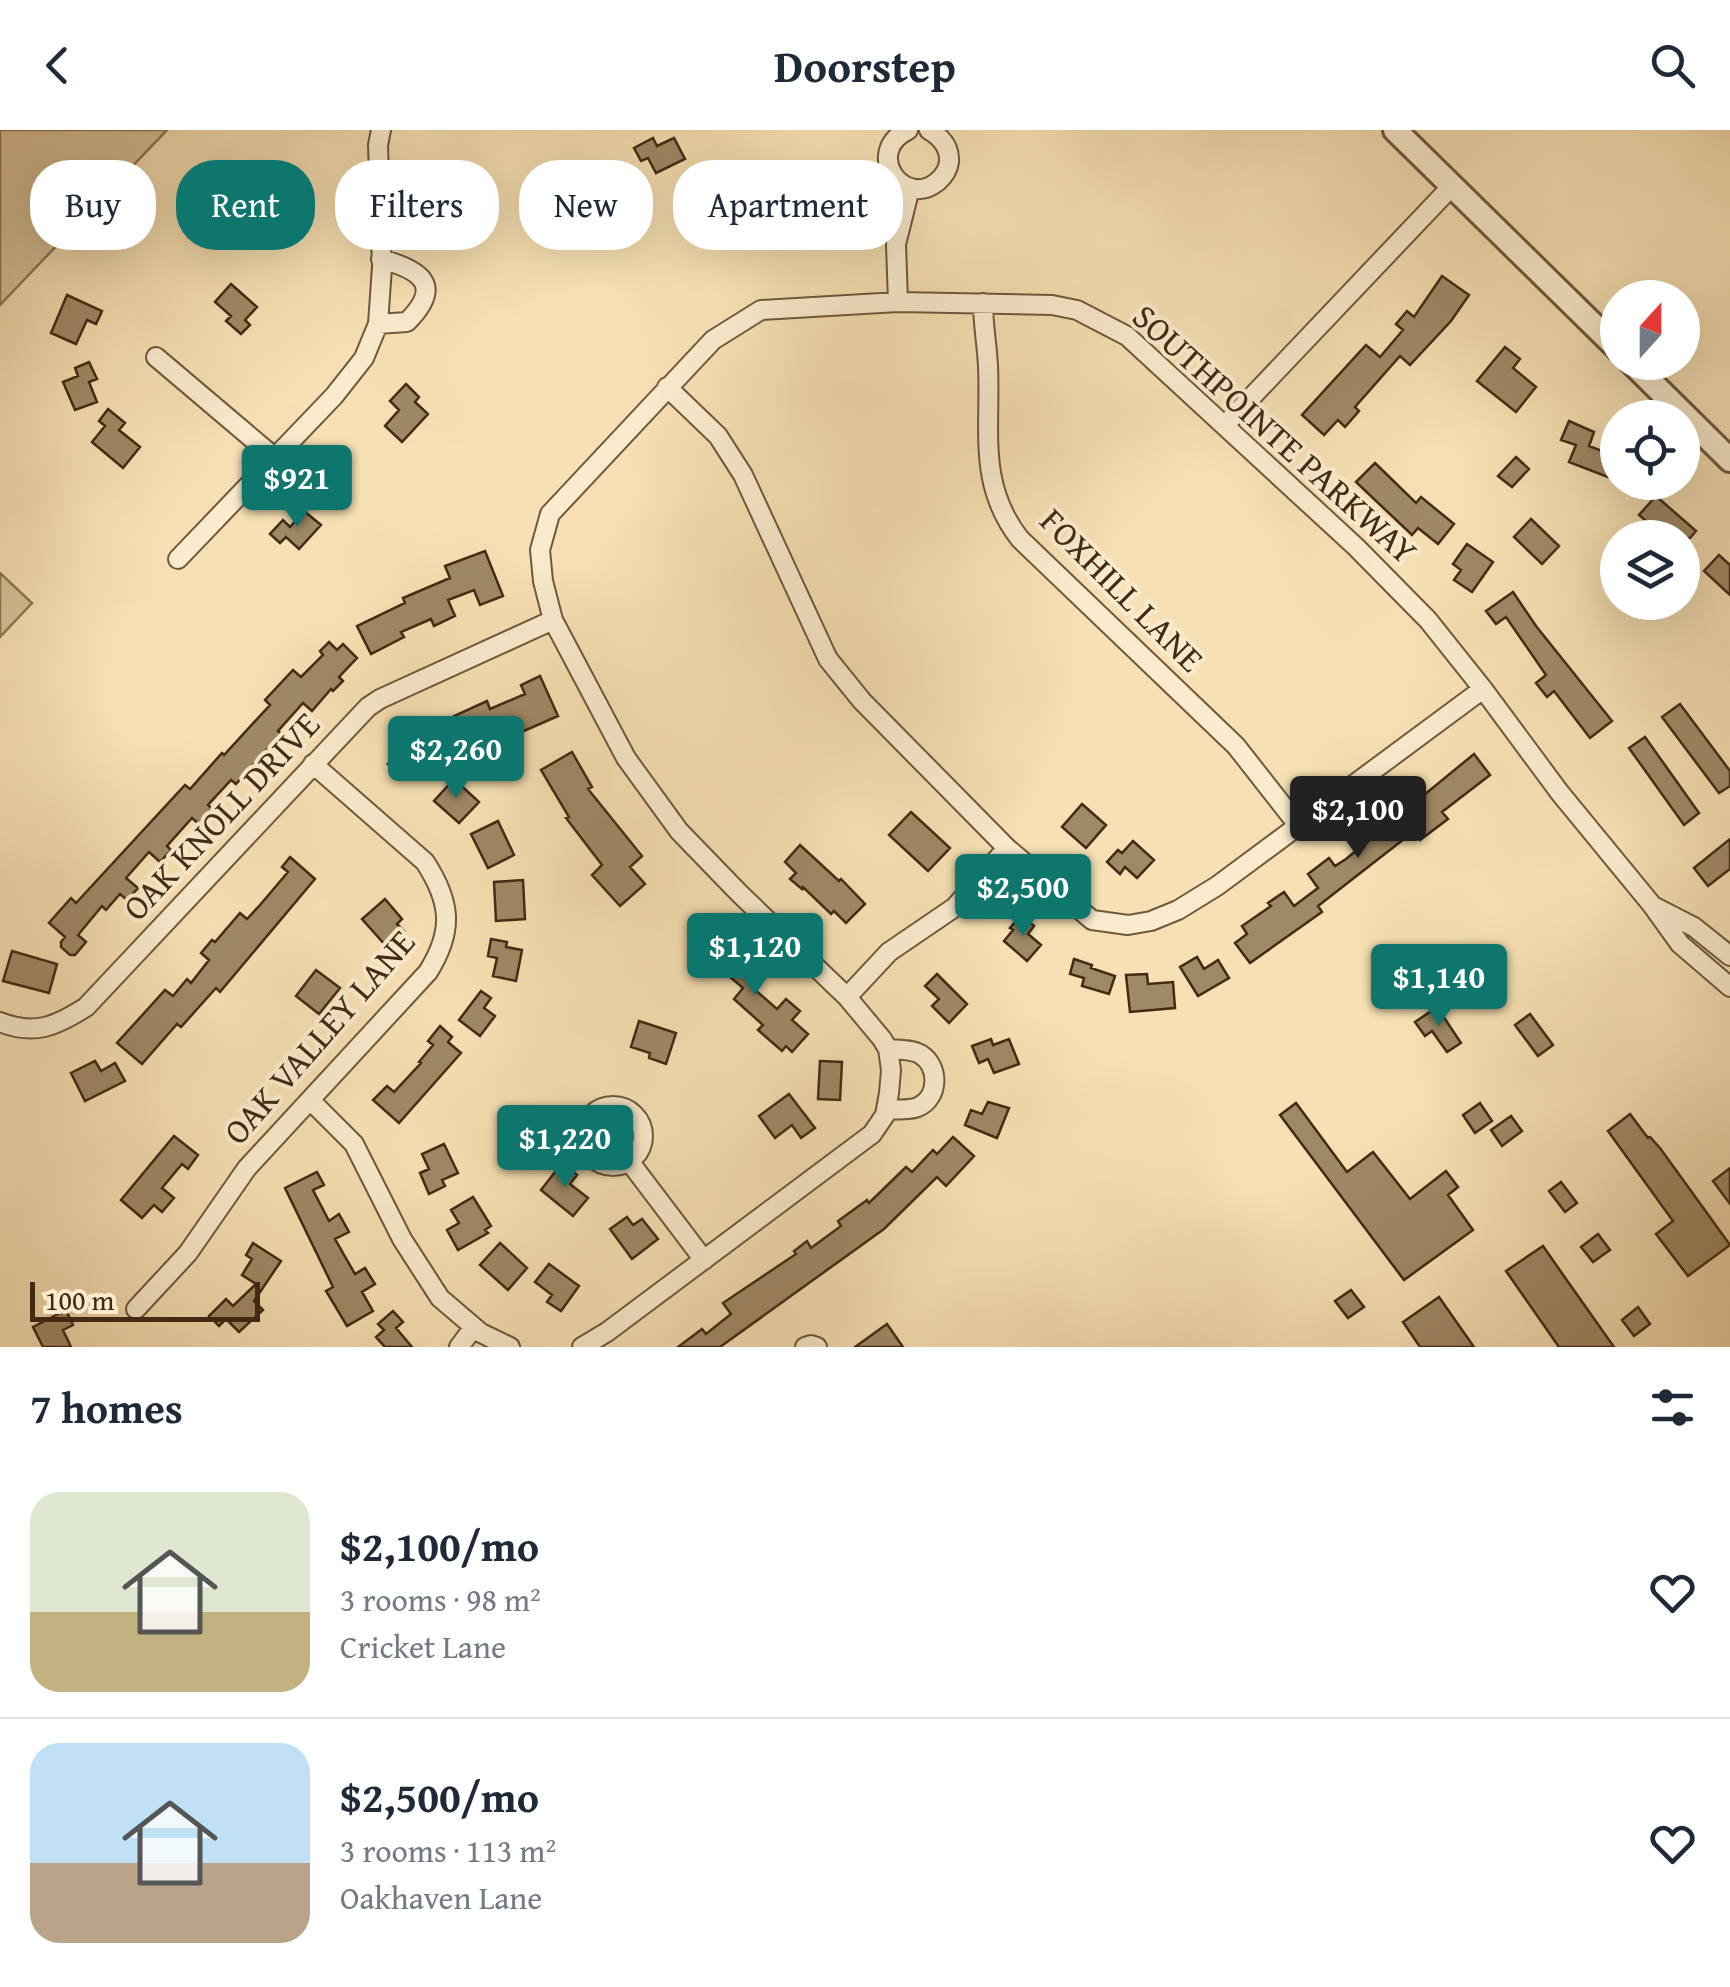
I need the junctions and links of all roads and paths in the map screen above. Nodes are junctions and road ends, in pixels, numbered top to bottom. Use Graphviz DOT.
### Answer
graph roads {
  1 [pos="382,130"];
  2 [pos="908,130"];
  3 [pos="929,130"];
  4 [pos="1395,130"];
  5 [pos="1452,186"];
  6 [pos="910,188"];
  7 [pos="381,260"];
  8 [pos="898,302"];
  9 [pos="983,303"];
  10 [pos="378,324"];
  11 [pos="1600,331"];
  12 [pos="156,357"];
  13 [pos="1649,380"];
  14 [pos="667,387"];
  15 [pos="1225,425"];
  16 [pos="274,457"];
  17 [pos="1730,460"];
  18 [pos="178,559"];
  19 [pos="553,620"];
  20 [pos="1483,689"];
  21 [pos="314,764"];
  22 [pos="1298,825"];
  23 [pos="1006,848"];
  24 [pos="1652,905"];
  25 [pos="1730,956"];
  26 [pos="1730,987"];
  27 [pos="847,998"];
  28 [pos="0,1022"];
  29 [pos="888,1049"];
  30 [pos="310,1100"];
  31 [pos="886,1109"];
  32 [pos="630,1161"];
  33 [pos="704,1260"];
  34 [pos="136,1310"];
  35 [pos="474,1327"];
  36 [pos="459,1347"];
  37 [pos="510,1347"];
  38 [pos="582,1347"];
  39 [pos="804,1347"];
  40 [pos="817,1347"];
  1 -- 7 [label="street"];
  2 -- 6 [label="street"];
  3 -- 6 [label="street"];
  4 -- 5 [label="street"];
  5 -- 11 [label="street"];
  5 -- 15 [label="street"];
  6 -- 8 [label="street"];
  7 -- 10 [label="street"];
  7 -- 10 [label="street"];
  8 -- 9 [label="street, SOUTHPOINTE PARKWAY"];
  8 -- 14 [label="street, SOUTHPOINTE PARKWAY"];
  9 -- 15 [label="street, SOUTHPOINTE PARKWAY"];
  9 -- 22 [label="street, FOXHILL LANE"];
  10 -- 16 [label="street"];
  12 -- 16 [label="street"];
  13 -- 17 [label="street"];
  14 -- 19 [label="street, SOUTHPOINTE PARKWAY"];
  14 -- 23 [label="street"];
  15 -- 20 [label="street, SOUTHPOINTE PARKWAY"];
  16 -- 18 [label="street"];
  19 -- 21 [label="street, OAK KNOLL DRIVE"];
  19 -- 27 [label="street, SOUTHPOINTE PARKWAY"];
  20 -- 22 [label="street"];
  20 -- 24 [label="street, SOUTHPOINTE PARKWAY"];
  21 -- 28 [label="street, OAK KNOLL DRIVE"];
  21 -- 30 [label="street, OAK VALLEY LANE"];
  22 -- 23 [label="street"];
  23 -- 27 [label="street"];
  24 -- 25 [label="street, SOUTHPOINTE PARKWAY"];
  24 -- 26 [label="street, SOUTHPOINTE PARKWAY"];
  27 -- 29 [label="street, SOUTHPOINTE PARKWAY"];
  29 -- 31 [label="street"];
  29 -- 31 [label="street, SOUTHPOINTE PARKWAY"];
  30 -- 34 [label="street, OAK VALLEY LANE"];
  30 -- 35 [label="street"];
  31 -- 33 [label="street"];
  32 -- 33 [label="street"];
  33 -- 38 [label="street"];
  35 -- 36 [label="street"];
  35 -- 37 [label="street"];
  39 -- 40 [label="street"];
}
